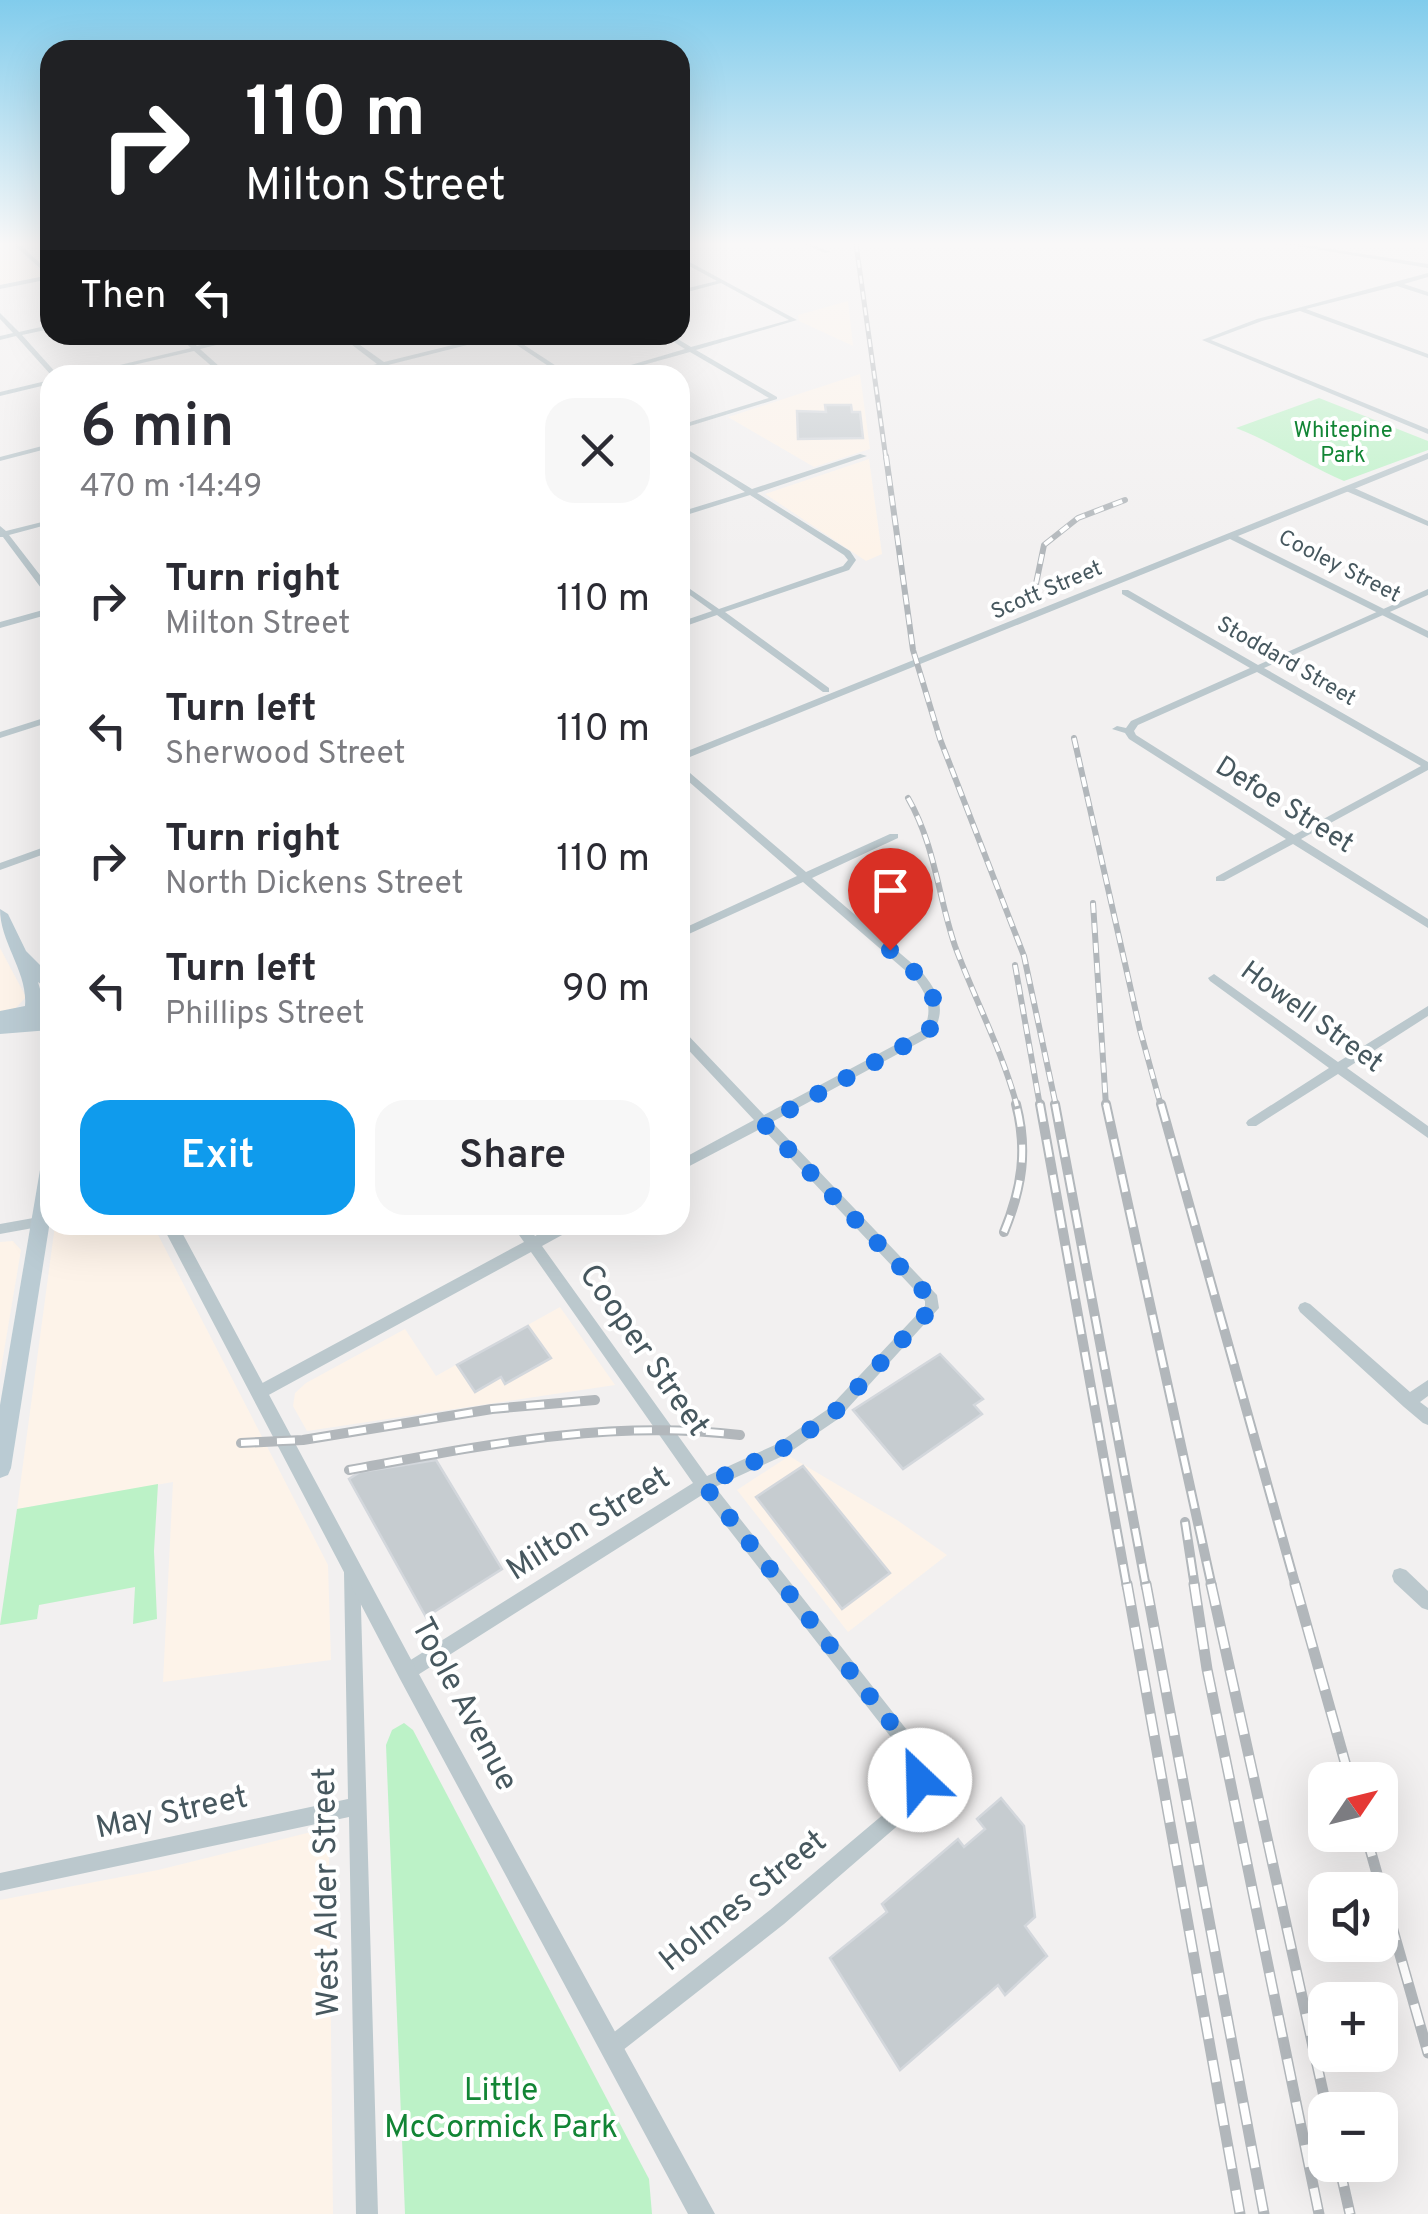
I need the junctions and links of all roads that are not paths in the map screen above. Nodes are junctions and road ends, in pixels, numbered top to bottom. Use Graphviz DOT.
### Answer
graph roads {
  1 [pos="199,347"];
  2 [pos="358,347"];
  3 [pos="453,347"];
  4 [pos="523,347"];
  5 [pos="688,347"];
  6 [pos="702,347"];
  7 [pos="1224,347"];
  8 [pos="196,348"];
  9 [pos="693,350"];
  10 [pos="124,365"];
  11 [pos="215,365"];
  12 [pos="382,365"];
  13 [pos="551,365"];
  14 [pos="637,365"];
  15 [pos="40,384"];
  16 [pos="0,394"];
  17 [pos="690,424"];
  18 [pos="1428,432"];
  19 [pos="40,449"];
  20 [pos="690,453"];
  21 [pos="863,456"];
  22 [pos="1428,456"];
  23 [pos="0,459"];
  24 [pos="1349,489"];
  25 [pos="752,492"];
  26 [pos="690,512"];
  27 [pos="40,524"];
  28 [pos="1428,524"];
  29 [pos="1,532"];
  30 [pos="1231,536"];
  31 [pos="40,581"];
  32 [pos="690,591"];
  33 [pos="1125,592"];
  34 [pos="1428,592"];
  35 [pos="718,612"];
  36 [pos="1382,612"];
  37 [pos="40,614"];
  38 [pos="690,622"];
  39 [pos="0,626"];
  40 [pos="1428,636"];
  41 [pos="1256,667"];
  42 [pos="828,694"];
  43 [pos="40,722"];
  44 [pos="0,735"];
  45 [pos="690,754"];
  46 [pos="1428,766"];
  47 [pos="690,777"];
  48 [pos="894,836"];
  49 [pos="1294,837"];
  50 [pos="40,852"];
  51 [pos="0,866"];
  52 [pos="805,877"];
  53 [pos="1220,878"];
  54 [pos="0,914"];
  55 [pos="1428,924"];
  56 [pos="690,929"];
  57 [pos="22,954"];
  58 [pos="40,974"];
  59 [pos="1214,978"];
  60 [pos="1428,1010"];
  61 [pos="40,1011"];
  62 [pos="0,1017"];
  63 [pos="40,1017"];
  64 [pos="40,1018"];
  65 [pos="0,1028"];
  66 [pos="690,1045"];
  67 [pos="1339,1069"];
  68 [pos="1252,1123"];
  69 [pos="764,1124"];
  70 [pos="1428,1134"];
  71 [pos="690,1161"];
  72 [pos="40,1217"];
  73 [pos="39,1222"];
  74 [pos="0,1229"];
  75 [pos="175,1235"];
  76 [pos="526,1235"];
  77 [pos="550,1235"];
  78 [pos="533,1244"];
  79 [pos="1305,1308"];
  80 [pos="1428,1387"];
  81 [pos="260,1392"];
  82 [pos="1410,1402"];
  83 [pos="1428,1418"];
  84 [pos="0,1468"];
  85 [pos="704,1485"];
  86 [pos="352,1568"];
  87 [pos="1400,1576"];
  88 [pos="1428,1602"];
  89 [pos="407,1672"];
  90 [pos="913,1800"];
  91 [pos="357,1806"];
  92 [pos="0,1882"];
  93 [pos="611,2047"];
  94 [pos="367,2214"];
  95 [pos="702,2214"];
  1 -- 8 [label="street"];
  2 -- 12 [label="street"];
  3 -- 12 [label="street"];
  4 -- 13 [label="street"];
  5 -- 9 [label="street"];
  6 -- 9 [label="street"];
  7 -- 18 [label="street"];
  8 -- 10 [label="street"];
  8 -- 11 [label="street"];
  9 -- 14 [label="street"];
  9 -- 17 [label="street"];
  15 -- 16 [label="street"];
  19 -- 23 [label="street"];
  20 -- 25 [label="street"];
  21 -- 25 [label="street"];
  22 -- 24 [label="street, Scott Street"];
  24 -- 28 [label="street"];
  24 -- 30 [label="street, Scott Street"];
  25 -- 26 [label="street"];
  25 -- 35 [label="street"];
  27 -- 29 [label="street"];
  29 -- 31 [label="street"];
  30 -- 36 [label="street, Cooley Street"];
  30 -- 42 [label="street, Scott Street"];
  32 -- 35 [label="street"];
  33 -- 41 [label="street, Stoddard Street"];
  34 -- 36 [label="street"];
  35 -- 38 [label="street"];
  35 -- 42 [label="street"];
  36 -- 40 [label="street, Cooley Street"];
  36 -- 41 [label="street"];
  37 -- 39 [label="street"];
  41 -- 46 [label="street, Stoddard Street"];
  41 -- 49 [label="street, Defoe Street"];
  42 -- 45 [label="street, Scott Street"];
  43 -- 44 [label="street"];
  46 -- 49 [label="street"];
  47 -- 52 [label="street"];
  48 -- 52 [label="street"];
  49 -- 53 [label="street"];
  49 -- 55 [label="street, Defoe Street"];
  50 -- 51 [label="street"];
  52 -- 56 [label="street"];
  52 -- 69 [label="street"];
  54 -- 57 [label="main road"];
  57 -- 58 [label="main road"];
  57 -- 61 [label="main road"];
  59 -- 67 [label="street, Howell Street"];
  60 -- 67 [label="street"];
  62 -- 63 [label="main road"];
  64 -- 65 [label="main road"];
  66 -- 69 [label="street"];
  67 -- 68 [label="street"];
  67 -- 70 [label="street, Howell Street"];
  69 -- 71 [label="street"];
  69 -- 85 [label="street, Milton Street"];
  72 -- 73 [label="main road"];
  73 -- 74 [label="street"];
  73 -- 84 [label="main road"];
  75 -- 81 [label="street, Toole Avenue"];
  76 -- 78 [label="street, Cooper Street"];
  77 -- 78 [label="street"];
  78 -- 81 [label="street"];
  78 -- 85 [label="street, Cooper Street"];
  79 -- 82 [label="street"];
  80 -- 82 [label="street"];
  81 -- 86 [label="street, Toole Avenue"];
  82 -- 83 [label="street"];
  85 -- 89 [label="street, Milton Street"];
  85 -- 90 [label="street, Cooper Street"];
  86 -- 89 [label="street, Toole Avenue"];
  86 -- 91 [label="street, West Alder Street"];
  87 -- 88 [label="street"];
  89 -- 93 [label="street, Toole Avenue"];
  90 -- 93 [label="street, Holmes Street"];
  91 -- 92 [label="street, May Street"];
  91 -- 94 [label="street, West Alder Street"];
  93 -- 95 [label="street, Toole Avenue"];
}
